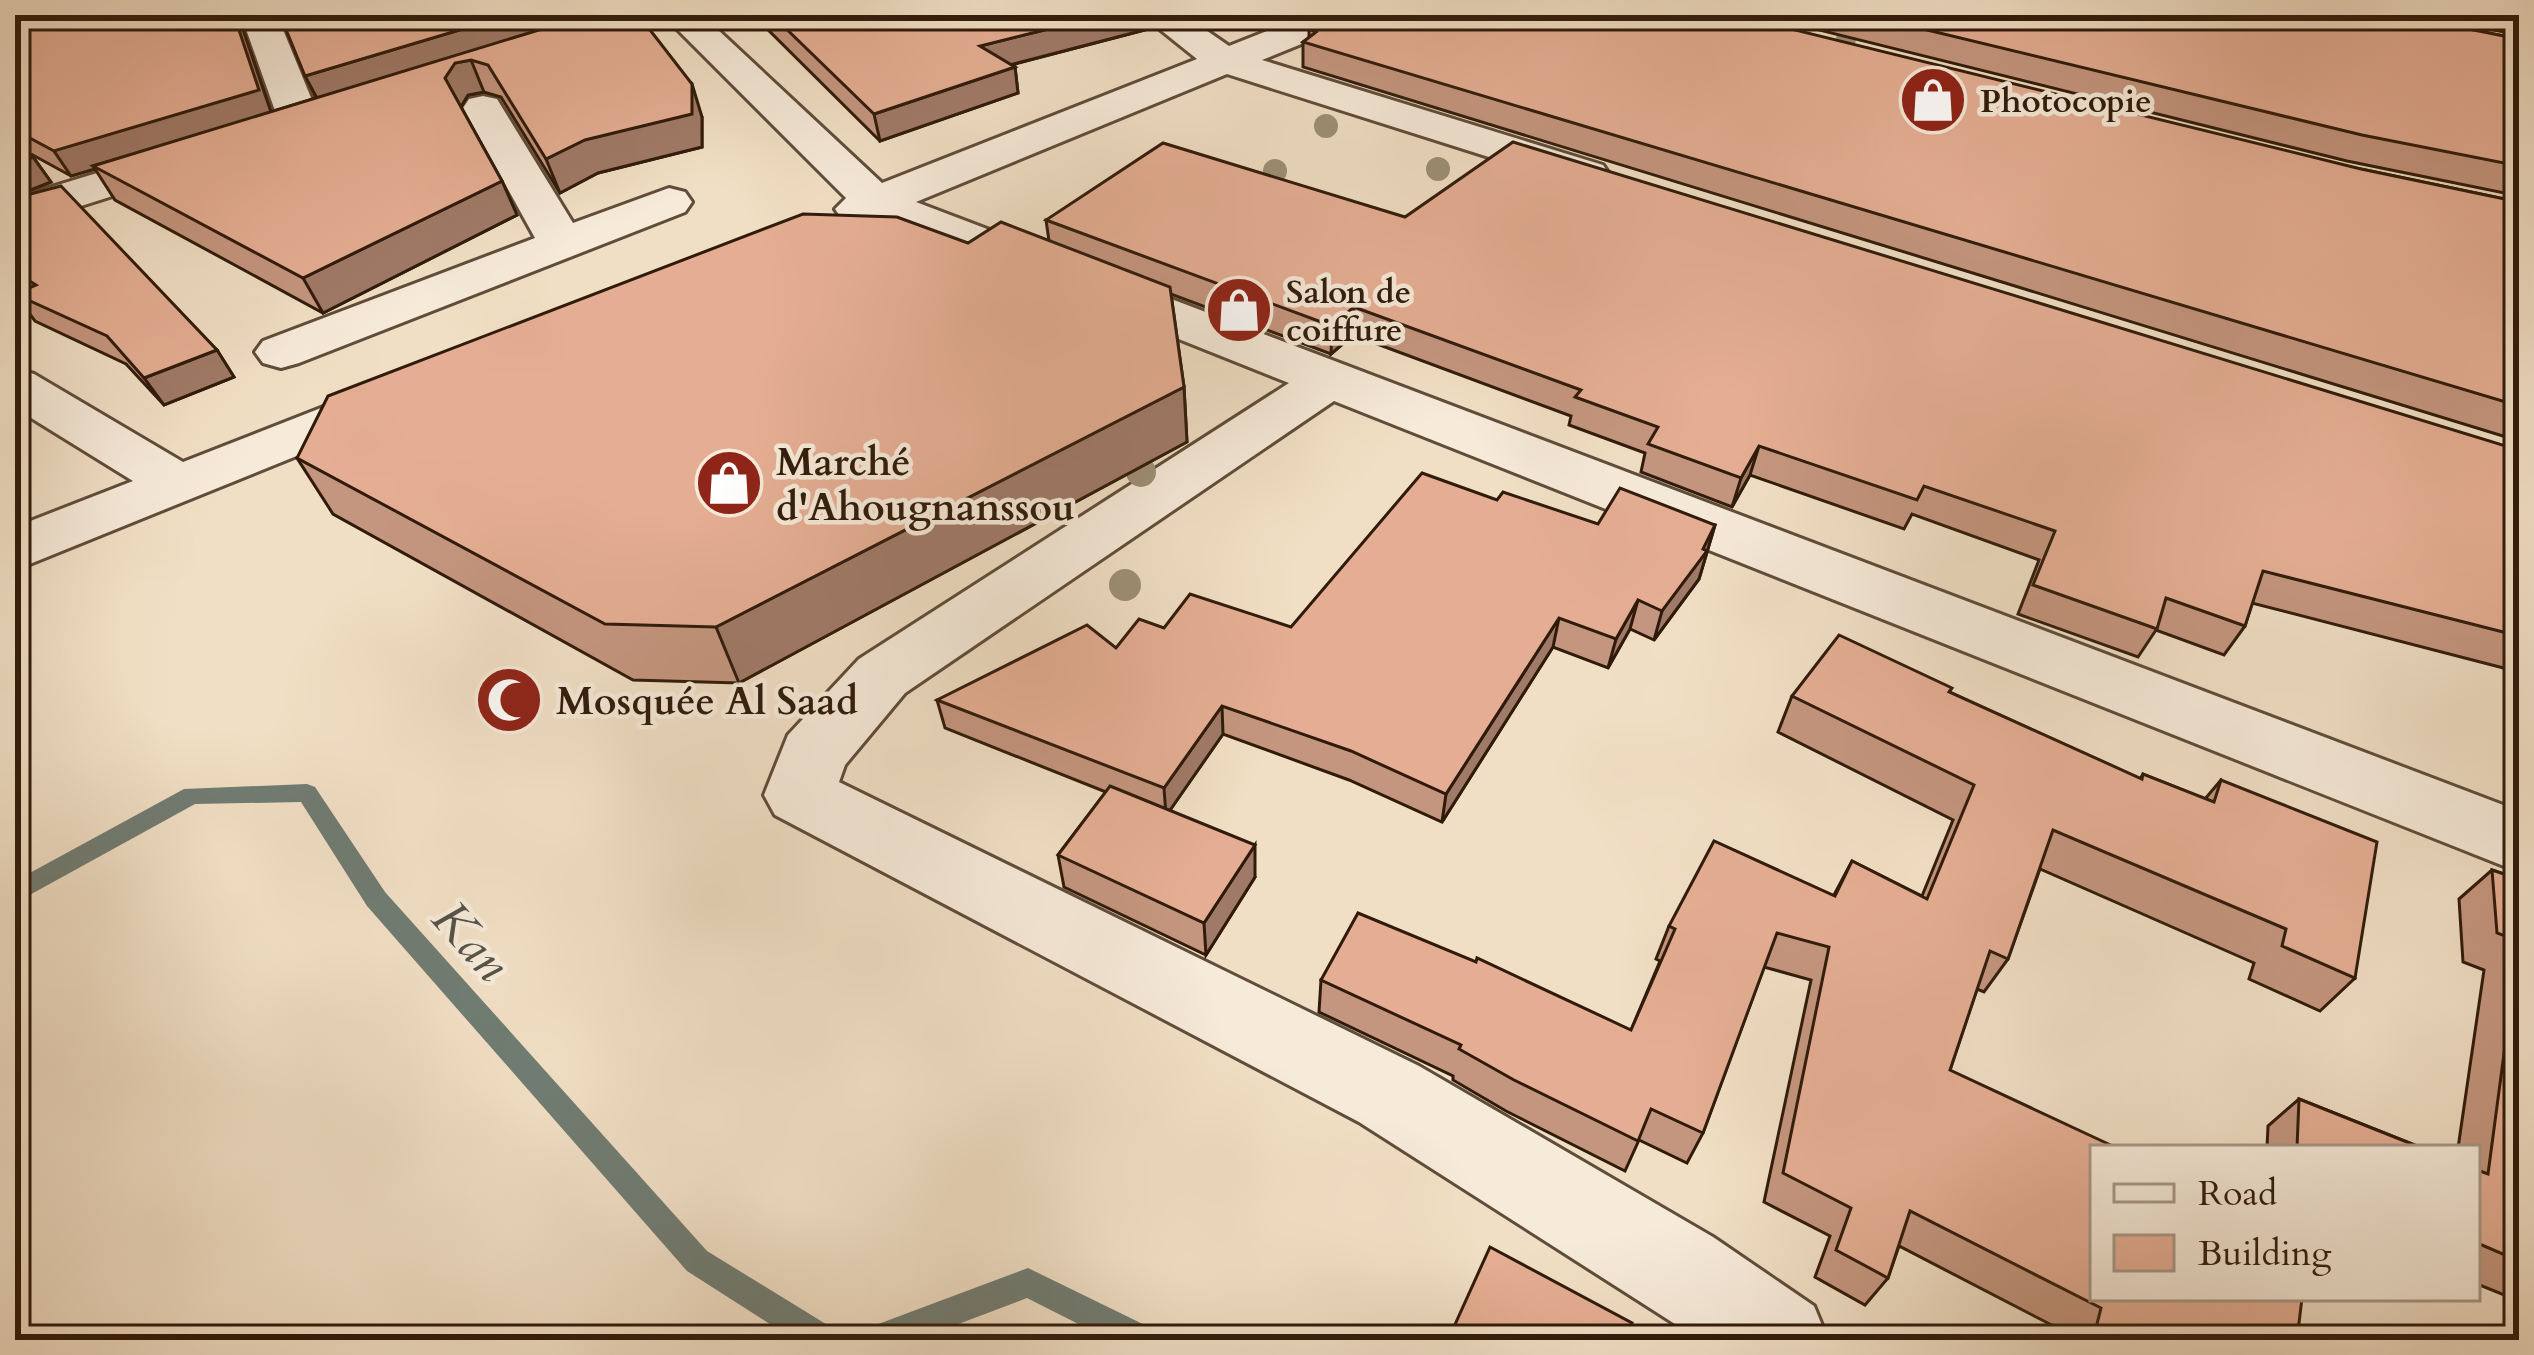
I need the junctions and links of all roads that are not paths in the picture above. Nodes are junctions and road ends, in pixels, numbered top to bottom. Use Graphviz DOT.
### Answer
graph roads {
  1 [pos="259,15"];
  2 [pos="681,15"];
  3 [pos="1160,15"];
  4 [pos="1340,15"];
  5 [pos="1225,61"];
  6 [pos="483,108"];
  7 [pos="344,109"];
  8 [pos="300,122"];
  9 [pos="1634,188"];
  10 [pos="669,202"];
  11 [pos="876,202"];
  12 [pos="15,213"];
  13 [pos="812,228"];
  14 [pos="561,243"];
  15 [pos="280,352"];
  16 [pos="444,377"];
  17 [pos="1331,379"];
  18 [pos="15,385"];
  19 [pos="179,484"];
  20 [pos="15,550"];
  21 [pos="2519,842"];
  22 [pos="1780,1340"];
  1 -- 8 [label="street"];
  2 -- 11 [label="street"];
  3 -- 5 [label="street"];
  4 -- 5 [label="street"];
  5 -- 9 [label="street"];
  5 -- 11 [label="street"];
  6 -- 14 [label="street"];
  7 -- 8 [label="street"];
  8 -- 12 [label="street"];
  10 -- 14 [label="street"];
  11 -- 13 [label="street"];
  11 -- 17 [label="street"];
  14 -- 15 [label="street"];
  16 -- 19 [label="street"];
  17 -- 21 [label="street"];
  17 -- 22 [label="street"];
  18 -- 19 [label="street"];
  19 -- 20 [label="street"];
}
